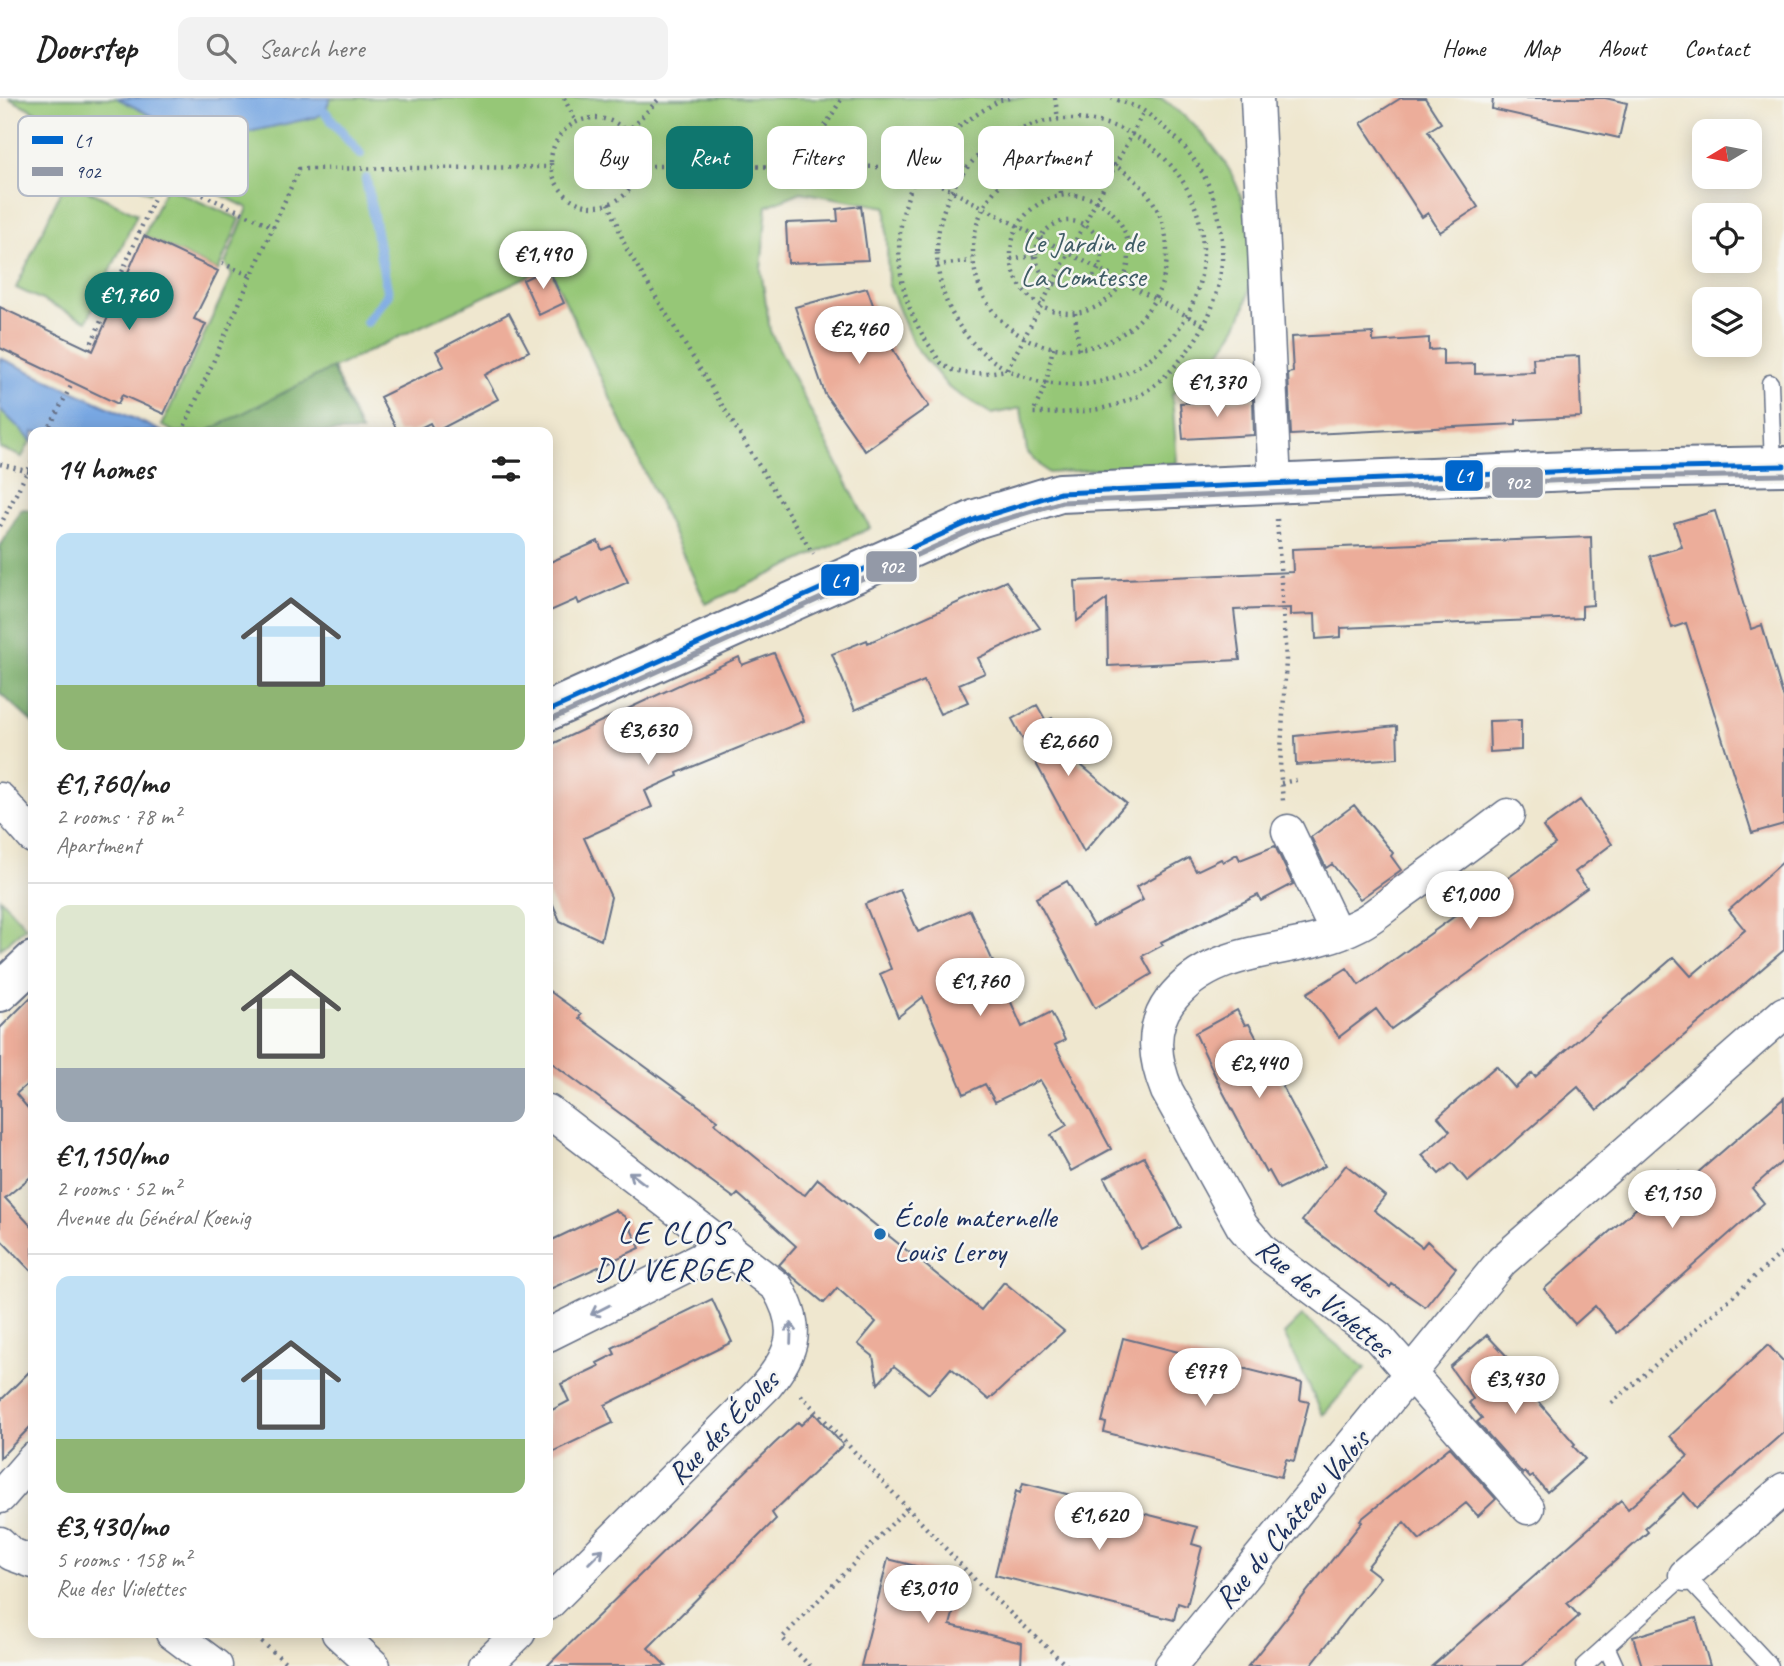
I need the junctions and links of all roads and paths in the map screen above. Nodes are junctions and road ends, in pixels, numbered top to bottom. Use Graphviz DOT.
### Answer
graph roads {
  1 [pos="564,98"];
  2 [pos="660,98"];
  3 [pos="842,98"];
  4 [pos="1009,98"];
  5 [pos="1055,98"];
  6 [pos="1112,98"];
  7 [pos="1257,98"];
  8 [pos="1144,111"];
  9 [pos="1058,119"];
  10 [pos="576,122"];
  11 [pos="619,126"];
  12 [pos="633,126"];
  13 [pos="825,126"];
  14 [pos="958,126"];
  15 [pos="1132,134"];
  16 [pos="652,166"];
  17 [pos="551,167"];
  18 [pos="767,168"];
  19 [pos="1114,168"];
  20 [pos="628,189"];
  21 [pos="912,189"];
  22 [pos="997,189"];
  23 [pos="1061,189"];
  24 [pos="1103,189"];
  25 [pos="951,190"];
  26 [pos="1061,194"];
  27 [pos="155,196"];
  28 [pos="206,196"];
  29 [pos="1097,200"];
  30 [pos="609,203"];
  31 [pos="985,208"];
  32 [pos="143,224"];
  33 [pos="1085,224"];
  34 [pos="149,226"];
  35 [pos="274,226"];
  36 [pos="1018,226"];
  37 [pos="1040,237"];
  38 [pos="1069,253"];
  39 [pos="1036,256"];
  40 [pos="1011,259"];
  41 [pos="972,261"];
  42 [pos="222,263"];
  43 [pos="937,265"];
  44 [pos="1099,269"];
  45 [pos="251,276"];
  46 [pos="1123,282"];
  47 [pos="1053,283"];
  48 [pos="1157,300"];
  49 [pos="1041,306"];
  50 [pos="1075,313"];
  51 [pos="1188,316"];
  52 [pos="1206,326"];
  53 [pos="1024,337"];
  54 [pos="1053,347"];
  55 [pos="89,349"];
  56 [pos="1079,350"];
  57 [pos="1007,370"];
  58 [pos="1770,383"];
  59 [pos="72,384"];
  60 [pos="1046,384"];
  61 [pos="50,427"];
  62 [pos="184,427"];
  63 [pos="0,464"];
  64 [pos="1778,466"];
  65 [pos="28,472"];
  66 [pos="28,477"];
  67 [pos="1275,484"];
  68 [pos="0,526"];
  69 [pos="829,586"];
  70 [pos="553,709"];
  71 [pos="1301,779"];
  72 [pos="1281,783"];
  73 [pos="0,799"];
  74 [pos="1508,815"];
  75 [pos="28,831"];
  76 [pos="1288,831"];
  77 [pos="1337,934"];
  78 [pos="28,966"];
  79 [pos="0,992"];
  80 [pos="1784,1013"];
  81 [pos="553,1115"];
  82 [pos="727,1246"];
  83 [pos="1784,1251"];
  84 [pos="553,1333"];
  85 [pos="778,1371"];
  86 [pos="1411,1371"];
  87 [pos="1612,1403"];
  88 [pos="28,1465"];
  89 [pos="1784,1489"];
  90 [pos="0,1497"];
  91 [pos="907,1508"];
  92 [pos="1528,1508"];
  93 [pos="0,1543"];
  94 [pos="28,1560"];
  95 [pos="1685,1575"];
  96 [pos="553,1600"];
  97 [pos="180,1638"];
  98 [pos="257,1638"];
  99 [pos="343,1638"];
  100 [pos="514,1638"];
  101 [pos="1606,1646"];
  102 [pos="216,1666"];
  103 [pos="290,1666"];
  104 [pos="374,1666"];
  105 [pos="485,1666"];
  106 [pos="810,1666"];
  107 [pos="1067,1666"];
  108 [pos="1172,1666"];
  109 [pos="1584,1666"];
  110 [pos="1615,1666"];
  111 [pos="1770,1666"];
  1 -- 10 [label="path"];
  2 -- 12 [label="path"];
  3 -- 13 [label="path"];
  4 -- 14 [label="path"];
  5 -- 9 [label="path"];
  6 -- 8 [label="path"];
  7 -- 67 [label="street"];
  8 -- 15 [label="path"];
  8 -- 52 [label="path"];
  9 -- 15 [label="path"];
  9 -- 25 [label="path"];
  10 -- 11 [label="path"];
  10 -- 17 [label="path"];
  15 -- 19 [label="path"];
  15 -- 51 [label="path"];
  16 -- 18 [label="path"];
  17 -- 30 [label="path"];
  17 -- 35 [label="path"];
  19 -- 48 [label="path"];
  20 -- 30 [label="path"];
  21 -- 57 [label="path"];
  22 -- 31 [label="path"];
  23 -- 26 [label="path"];
  24 -- 29 [label="path"];
  25 -- 31 [label="path"];
  25 -- 43 [label="path"];
  26 -- 29 [label="path"];
  26 -- 36 [label="path"];
  27 -- 32 [label="path"];
  28 -- 35 [label="path"];
  29 -- 33 [label="path"];
  29 -- 46 [label="path"];
  30 -- 69 [label="path"];
  31 -- 36 [label="path"];
  31 -- 41 [label="path"];
  32 -- 34 [label="path"];
  32 -- 55 [label="path"];
  33 -- 37 [label="path"];
  33 -- 38 [label="path"];
  33 -- 44 [label="path"];
  35 -- 45 [label="path"];
  36 -- 37 [label="path"];
  36 -- 40 [label="path"];
  37 -- 38 [label="path"];
  37 -- 39 [label="path"];
  38 -- 44 [label="path"];
  38 -- 47 [label="path"];
  39 -- 40 [label="path"];
  39 -- 47 [label="path"];
  40 -- 49 [label="path"];
  41 -- 43 [label="path"];
  41 -- 53 [label="path"];
  42 -- 45 [label="path"];
  43 -- 57 [label="path"];
  44 -- 46 [label="path"];
  44 -- 47 [label="path"];
  45 -- 62 [label="path"];
  46 -- 48 [label="path"];
  46 -- 50 [label="path"];
  47 -- 49 [label="path"];
  48 -- 51 [label="path"];
  48 -- 56 [label="path"];
  49 -- 50 [label="path"];
  49 -- 53 [label="path"];
  50 -- 56 [label="path"];
  51 -- 52 [label="path"];
  51 -- 60 [label="path"];
  52 -- 60 [label="path"];
  53 -- 54 [label="path"];
  53 -- 57 [label="path"];
  54 -- 56 [label="path"];
  54 -- 60 [label="path"];
  57 -- 60 [label="path"];
  58 -- 64 [label="lane"];
  59 -- 61 [label="path"];
  63 -- 65 [label="path"];
  64 -- 67 [label="street"];
  66 -- 68 [label="path"];
  67 -- 69 [label="street"];
  67 -- 72 [label="path"];
  69 -- 70 [label="street"];
  71 -- 72 [label="path"];
  72 -- 76 [label="path"];
  73 -- 75 [label="street"];
  74 -- 77 [label="street, Rue des Violettes"];
  76 -- 77 [label="street"];
  77 -- 86 [label="street, Rue des Violettes"];
  78 -- 79 [label="street"];
  80 -- 86 [label="street, Rue du Château Valois"];
  82 -- 81 [label="street, Rue des Écoles, one-way"];
  82 -- 84 [label="street, one-way"];
  85 -- 82 [label="street, Rue des Écoles, one-way"];
  83 -- 87 [label="path"];
  85 -- 91 [label="path"];
  96 -- 85 [label="street, Rue des Écoles, one-way"];
  86 -- 92 [label="street, Rue des Violettes"];
  86 -- 108 [label="street, Rue du Château Valois"];
  88 -- 90 [label="street"];
  89 -- 95 [label="street"];
  91 -- 106 [label="path"];
  91 -- 107 [label="path"];
  93 -- 94 [label="street"];
  95 -- 101 [label="lane"];
  95 -- 111 [label="lane"];
  97 -- 102 [label="street"];
  98 -- 103 [label="path"];
  99 -- 104 [label="street"];
  100 -- 105 [label="street"];
  101 -- 109 [label="lane"];
  101 -- 110 [label="lane"];
}
